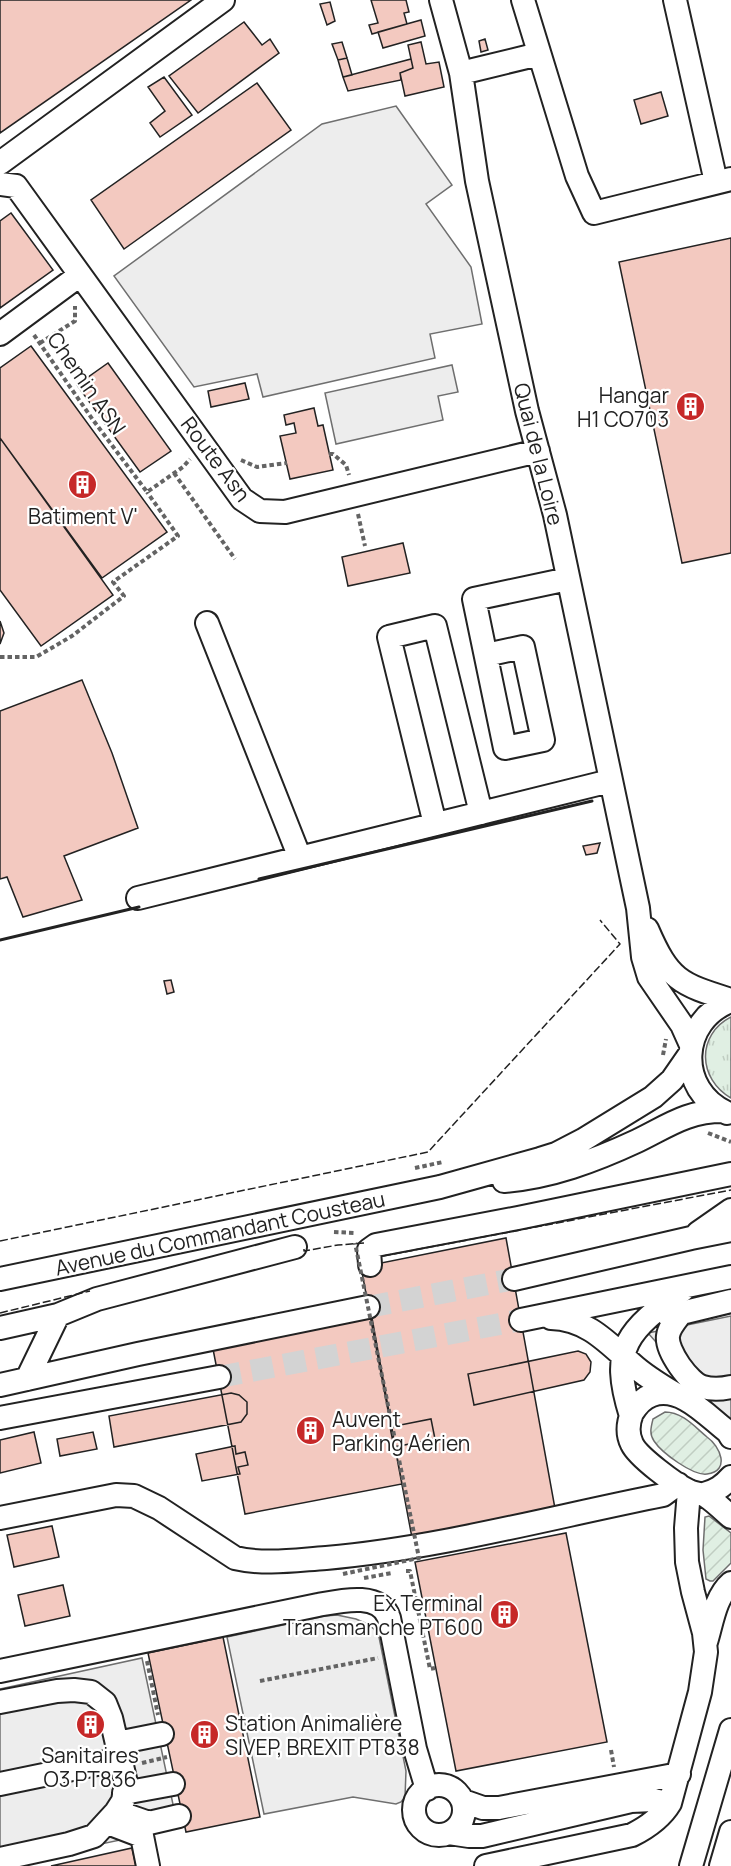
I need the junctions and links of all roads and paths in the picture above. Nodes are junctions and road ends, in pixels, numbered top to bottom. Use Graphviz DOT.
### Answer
graph roads {
  1 [pos="223,0"];
  2 [pos="441,0"];
  3 [pos="523,0"];
  4 [pos="675,0"];
  5 [pos="539,54"];
  6 [pos="461,73"];
  7 [pos="0,164"];
  8 [pos="723,180"];
  9 [pos="8,185"];
  10 [pos="80,275"];
  11 [pos="23,317"];
  12 [pos="0,334"];
  13 [pos="200,440"];
  14 [pos="538,452"];
  15 [pos="174,473"];
  16 [pos="147,492"];
  17 [pos="235,559"];
  18 [pos="568,579"];
  19 [pos="207,623"];
  20 [pos="486,655"];
  21 [pos="0,657"];
  22 [pos="610,781"];
  23 [pos="481,813"];
  24 [pos="435,824"];
  25 [pos="300,858"];
  26 [pos="138,898"];
  27 [pos="638,909"];
  28 [pos="731,1000"];
  29 [pos="691,1049"];
  30 [pos="727,1112"];
  31 [pos="704,1131"];
  32 [pos="731,1142"];
  33 [pos="449,1160"];
  34 [pos="415,1168"];
  35 [pos="731,1174"];
  36 [pos="440,1187"];
  37 [pos="731,1210"];
  38 [pos="731,1230"];
  39 [pos="691,1238"];
  40 [pos="355,1243"];
  41 [pos="295,1247"];
  42 [pos="370,1265"];
  43 [pos="731,1277"];
  44 [pos="514,1279"];
  45 [pos="0,1280"];
  46 [pos="689,1286"];
  47 [pos="731,1301"];
  48 [pos="368,1307"];
  49 [pos="682,1312"];
  50 [pos="58,1315"];
  51 [pos="639,1326"];
  52 [pos="0,1328"];
  53 [pos="623,1356"];
  54 [pos="219,1377"];
  55 [pos="27,1379"];
  56 [pos="0,1385"];
  57 [pos="731,1387"];
  58 [pos="675,1394"];
  59 [pos="631,1416"];
  60 [pos="0,1418"];
  61 [pos="731,1437"];
  62 [pos="731,1477"];
  63 [pos="690,1490"];
  64 [pos="731,1517"];
  65 [pos="0,1518"];
  66 [pos="356,1580"];
  67 [pos="344,1582"];
  68 [pos="731,1583"];
  69 [pos="706,1644"];
  70 [pos="426,1648"];
  71 [pos="397,1654"];
  72 [pos="435,1668"];
  73 [pos="0,1671"];
  74 [pos="260,1681"];
  75 [pos="0,1702"];
  76 [pos="731,1730"];
  77 [pos="162,1734"];
  78 [pos="119,1751"];
  79 [pos="679,1774"];
  80 [pos="0,1784"];
  81 [pos="173,1784"];
  82 [pos="427,1789"];
  83 [pos="463,1801"];
  84 [pos="670,1803"];
  85 [pos="116,1809"];
  86 [pos="179,1816"];
  87 [pos="731,1832"];
  88 [pos="449,1833"];
  89 [pos="0,1858"];
  90 [pos="148,1866"];
  91 [pos="486,1866"];
  92 [pos="691,1866"];
  93 [pos="721,1866"];
  1 -- 7 [label="street"];
  2 -- 6 [label="street, Quai de la Loire"];
  3 -- 5 [label="street"];
  4 -- 8 [label="street"];
  5 -- 6 [label="street"];
  5 -- 8 [label="street"];
  6 -- 14 [label="street, Quai de la Loire"];
  7 -- 9 [label="street, Route Asn"];
  9 -- 10 [label="street, Route Asn"];
  10 -- 11 [label="street"];
  10 -- 13 [label="street, Route Asn"];
  11 -- 12 [label="street"];
  11 -- 16 [label="path, Chemin ASN"];
  13 -- 14 [label="street, Route Asn"];
  13 -- 15 [label="path"];
  14 -- 18 [label="street, Quai de la Loire"];
  15 -- 16 [label="path"];
  15 -- 17 [label="path"];
  16 -- 21 [label="path, Chemin ASN"];
  18 -- 20 [label="street"];
  18 -- 22 [label="street, Quai de la Loire"];
  19 -- 25 [label="street"];
  22 -- 23 [label="street"];
  22 -- 27 [label="street, Quai de la Loire"];
  23 -- 24 [label="street"];
  23 -- 24 [label="street"];
  24 -- 25 [label="street"];
  25 -- 26 [label="street"];
  27 -- 28 [label="street, Quai de la Loire"];
  27 -- 29 [label="street, Quai de la Loire"];
  28 -- 29 [label="street, Avenue du Commandant Cousteau"];
  29 -- 30 [label="street, Quai de la Loire"];
  29 -- 36 [label="street, Avenue du Commandant Cousteau"];
  30 -- 36 [label="street, Avenue du Commandant Cousteau"];
  31 -- 32 [label="path"];
  33 -- 34 [label="path"];
  35 -- 42 [label="street"];
  36 -- 45 [label="street, Avenue du Commandant Cousteau"];
  37 -- 39 [label="street"];
  38 -- 39 [label="street"];
  39 -- 44 [label="street"];
  40 -- 67 [label="path, bridge"];
  41 -- 50 [label="street"];
  43 -- 46 [label="street"];
  46 -- 51 [label="street"];
  46 -- 53 [label="street"];
  47 -- 49 [label="street"];
  48 -- 55 [label="street"];
  49 -- 51 [label="street"];
  49 -- 57 [label="street"];
  50 -- 52 [label="street"];
  50 -- 55 [label="street"];
  51 -- 53 [label="street"];
  53 -- 58 [label="street"];
  53 -- 59 [label="street"];
  54 -- 60 [label="street"];
  55 -- 56 [label="street"];
  58 -- 59 [label="street"];
  58 -- 61 [label="street"];
  59 -- 63 [label="street"];
  62 -- 63 [label="street"];
  63 -- 64 [label="street"];
  63 -- 65 [label="street"];
  63 -- 69 [label="street"];
  66 -- 70 [label="path"];
  68 -- 69 [label="street"];
  69 -- 79 [label="street"];
  70 -- 71 [label="path"];
  70 -- 72 [label="path"];
  71 -- 73 [label="street"];
  71 -- 74 [label="path"];
  71 -- 82 [label="street"];
  75 -- 78 [label="street"];
  76 -- 92 [label="street"];
  77 -- 78 [label="street"];
  78 -- 80 [label="street"];
  78 -- 85 [label="street"];
  79 -- 83 [label="street"];
  79 -- 84 [label="street"];
  81 -- 85 [label="street"];
  82 -- 83 [label="street"];
  82 -- 88 [label="street"];
  83 -- 88 [label="street"];
  84 -- 88 [label="street"];
  84 -- 91 [label="street"];
  85 -- 86 [label="street"];
  85 -- 89 [label="street"];
  85 -- 90 [label="street"];
  87 -- 93 [label="street"];
}
